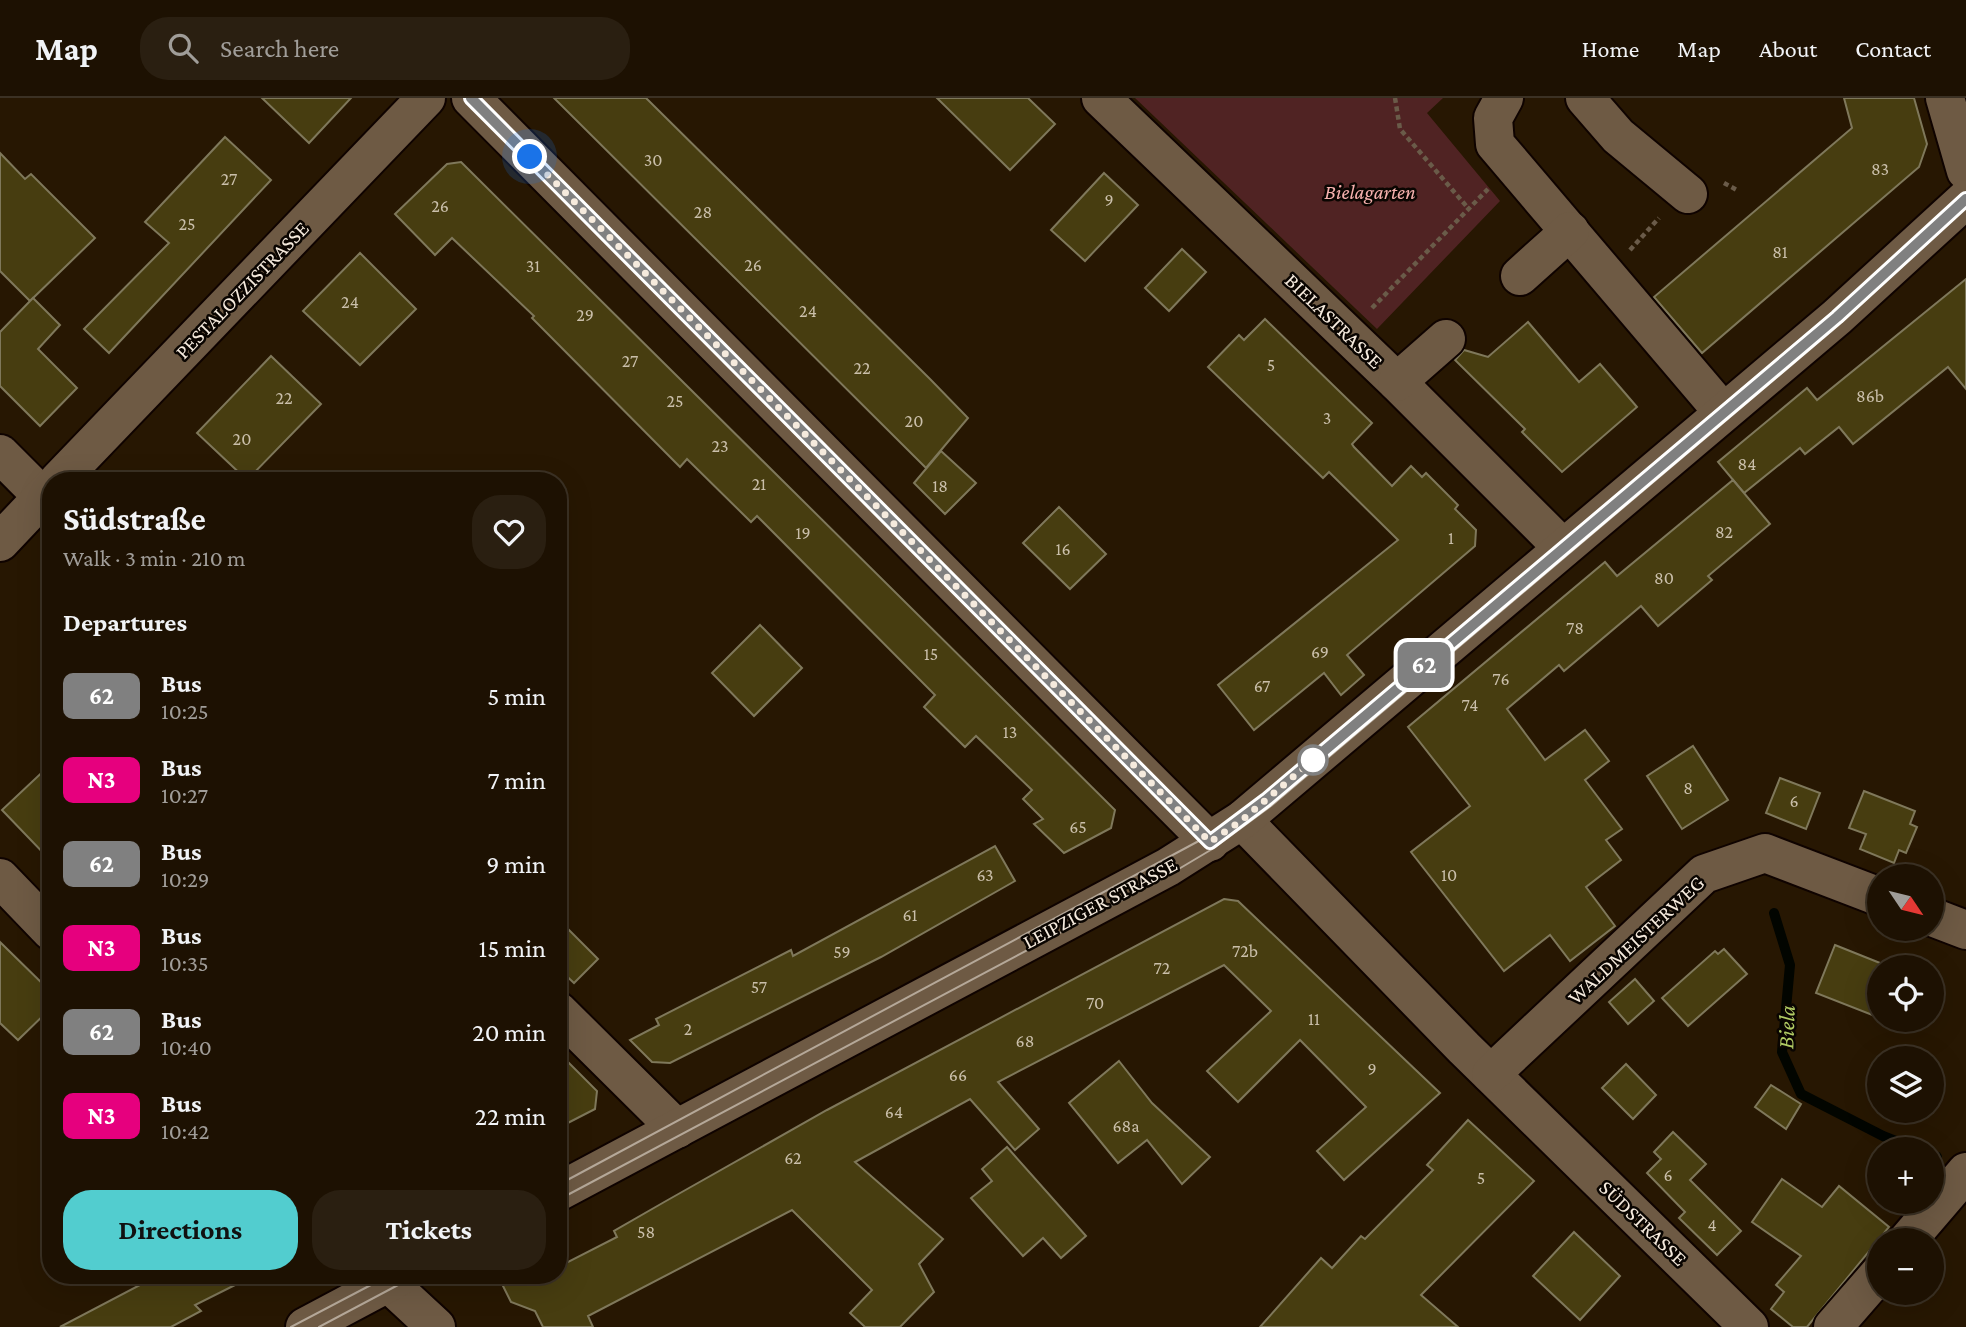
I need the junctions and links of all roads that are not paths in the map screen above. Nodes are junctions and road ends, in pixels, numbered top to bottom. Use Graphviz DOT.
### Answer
graph roads {
  1 [pos="426,98"];
  2 [pos="471,98"];
  3 [pos="1101,98"];
  4 [pos="1504,98"];
  5 [pos="1586,98"];
  6 [pos="1945,98"];
  7 [pos="1966,171"];
  8 [pos="1688,194"];
  9 [pos="1962,212"];
  10 [pos="1570,231"];
  11 [pos="1520,275"];
  12 [pos="1446,339"];
  13 [pos="1397,382"];
  14 [pos="1723,412"];
  15 [pos="0,454"];
  16 [pos="70,472"];
  17 [pos="42,487"];
  18 [pos="42,501"];
  19 [pos="0,542"];
  20 [pos="1563,548"];
  21 [pos="1242,820"];
  22 [pos="1210,842"];
  23 [pos="0,878"];
  24 [pos="1867,892"];
  25 [pos="42,922"];
  26 [pos="1944,922"];
  27 [pos="1966,930"];
  28 [pos="567,1020"];
  29 [pos="1491,1074"];
  30 [pos="677,1129"];
  31 [pos="1966,1172"];
  32 [pos="567,1187"];
  33 [pos="1918,1228"];
  34 [pos="380,1284"];
  35 [pos="396,1284"];
  36 [pos="1867,1288"];
  37 [pos="305,1327"];
  38 [pos="436,1327"];
  39 [pos="1749,1327"];
  40 [pos="1833,1327"];
  1 -- 16 [label="street, PESTALOZZISTRASSE"];
  2 -- 22 [label="street"];
  3 -- 13 [label="street, BIELASTRASSE"];
  4 -- 10 [label="street"];
  5 -- 8 [label="street"];
  6 -- 7 [label="street"];
  9 -- 14 [label="street, LEIPZIGER STRASSE"];
  10 -- 11 [label="street"];
  10 -- 14 [label="street"];
  12 -- 13 [label="street"];
  13 -- 20 [label="street, BIELASTRASSE"];
  14 -- 20 [label="street, LEIPZIGER STRASSE"];
  15 -- 17 [label="street"];
  18 -- 19 [label="street, PESTALOZZISTRASSE"];
  20 -- 21 [label="street, LEIPZIGER STRASSE"];
  21 -- 22 [label="street, LEIPZIGER STRASSE"];
  21 -- 29 [label="street, SÜDSTRASSE"];
  22 -- 30 [label="street, LEIPZIGER STRASSE"];
  23 -- 25 [label="street"];
  24 -- 29 [label="street, WALDMEISTERWEG"];
  26 -- 27 [label="street"];
  28 -- 30 [label="street"];
  29 -- 39 [label="street, SÜDSTRASSE"];
  30 -- 32 [label="street, LEIPZIGER STRASSE"];
  31 -- 33 [label="street"];
  34 -- 37 [label="street"];
  35 -- 38 [label="street"];
  36 -- 40 [label="street"];
}
